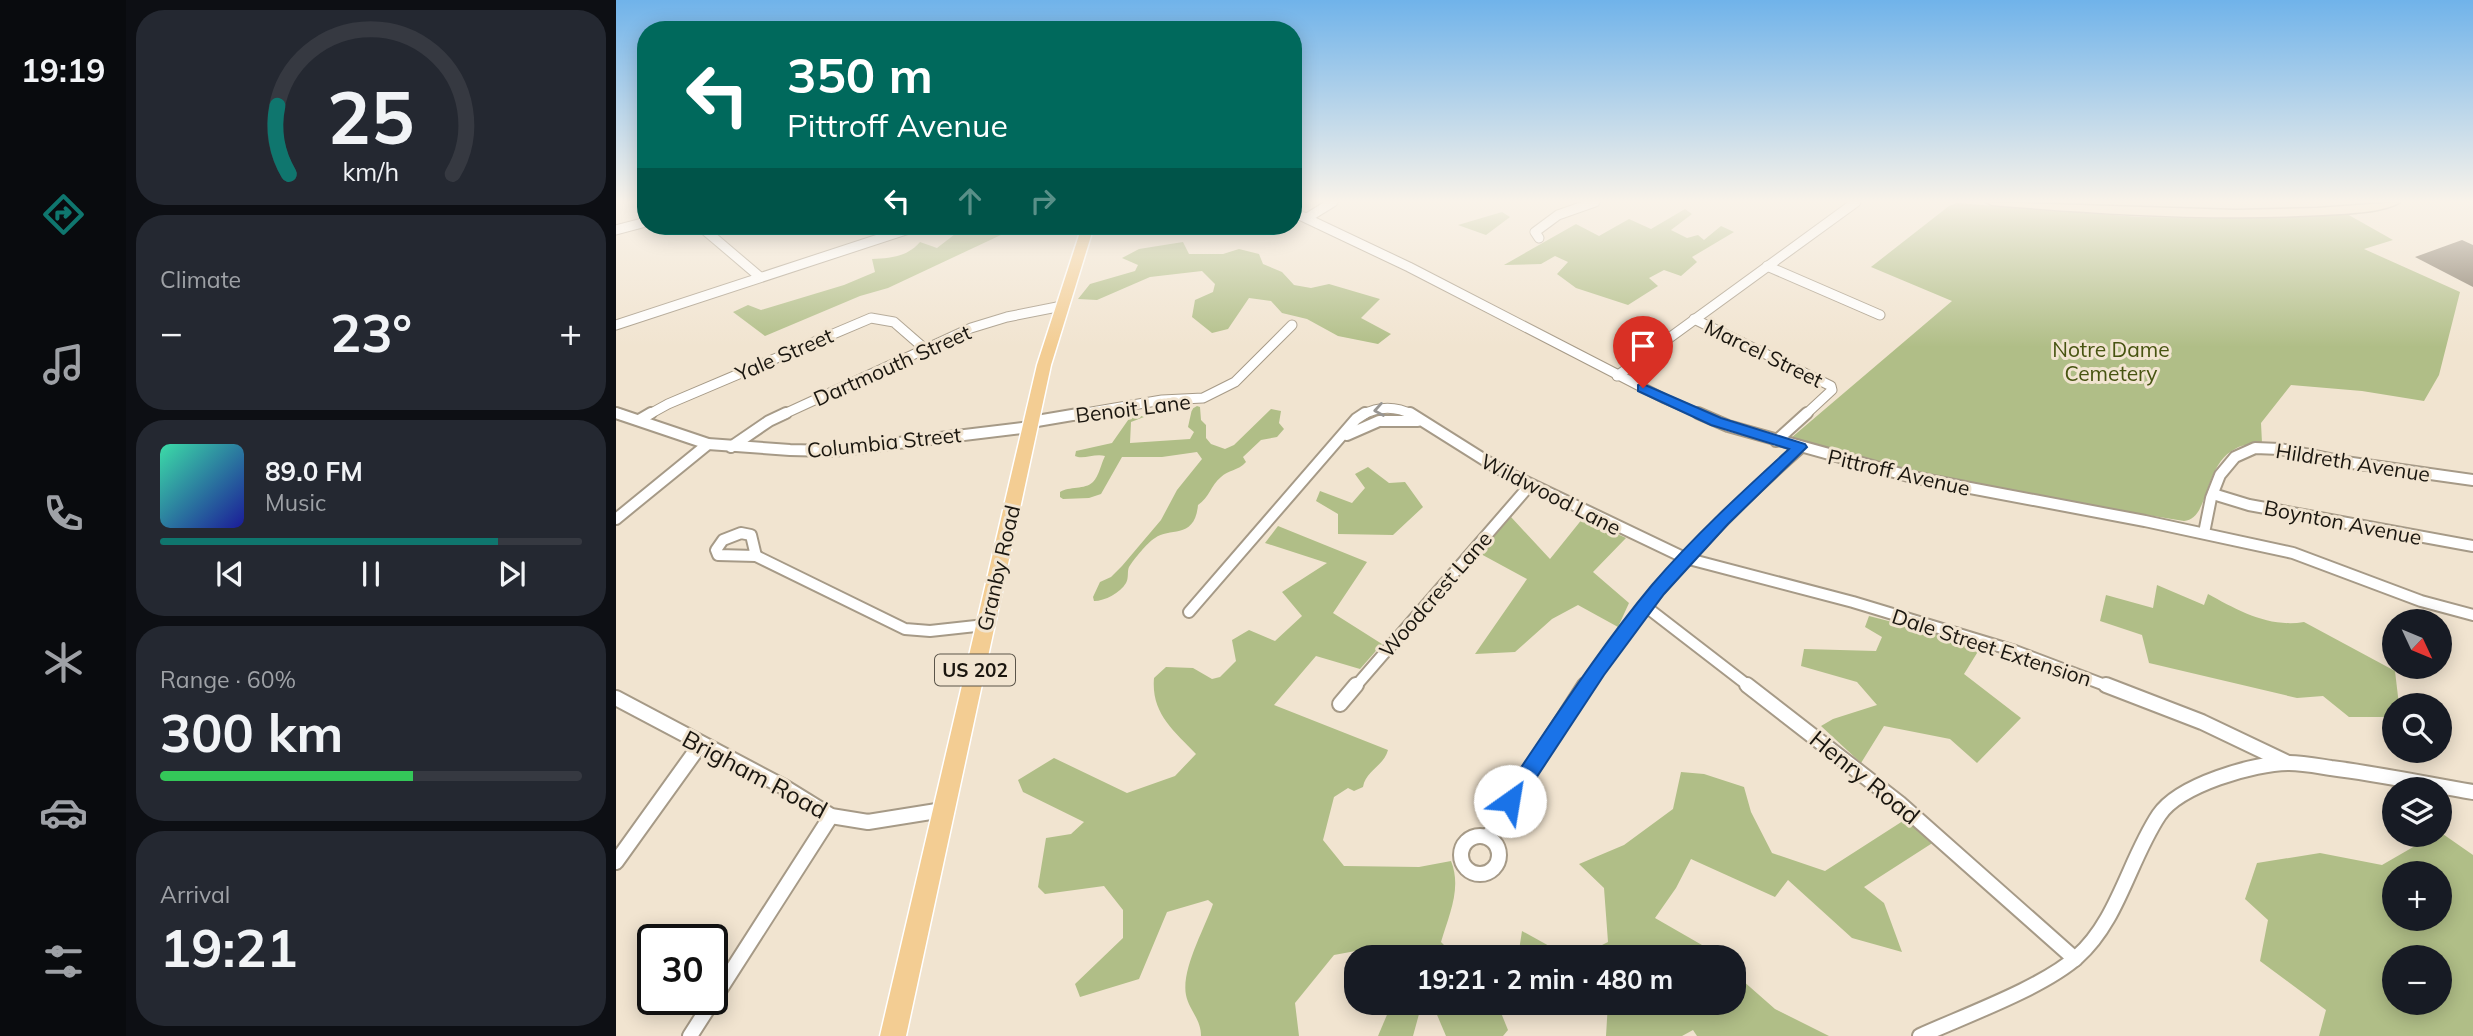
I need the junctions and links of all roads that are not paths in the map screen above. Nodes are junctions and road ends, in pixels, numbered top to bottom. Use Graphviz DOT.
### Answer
graph roads {
  1 [pos="728,250"];
  2 [pos="844,250"];
  3 [pos="1080,250"];
  4 [pos="1375,250"];
  5 [pos="1789,250"];
  6 [pos="1767,266"];
  7 [pos="760,278"];
  8 [pos="1062,306"];
  9 [pos="1880,315"];
  10 [pos="1695,319"];
  11 [pos="616,325"];
  12 [pos="1292,325"];
  13 [pos="925,349"];
  14 [pos="1617,376"];
  15 [pos="616,413"];
  16 [pos="639,421"];
  17 [pos="1031,424"];
  18 [pos="1776,441"];
  19 [pos="708,444"];
  20 [pos="731,447"];
  21 [pos="1800,447"];
  22 [pos="2473,480"];
  23 [pos="1530,485"];
  24 [pos="2213,494"];
  25 [pos="616,519"];
  26 [pos="2204,533"];
  27 [pos="2473,546"];
  28 [pos="756,556"];
  29 [pos="1685,558"];
  30 [pos="1645,606"];
  31 [pos="1189,612"];
  32 [pos="2473,615"];
  33 [pos="985,625"];
  34 [pos="616,698"];
  35 [pos="1340,704"];
  36 [pos="701,745"];
  37 [pos="2288,763"];
  38 [pos="2473,792"];
  39 [pos="943,810"];
  40 [pos="831,816"];
  41 [pos="1488,837"];
  42 [pos="616,862"];
  43 [pos="2076,959"];
  44 [pos="690,1036"];
  45 [pos="893,1036"];
  46 [pos="1920,1036"];
  1 -- 7 [label="street"];
  2 -- 7 [label="street"];
  3 -- 8 [label="main road, Granby Road / US 202"];
  4 -- 14 [label="street, Pittroff Avenue"];
  5 -- 6 [label="street"];
  6 -- 9 [label="street"];
  6 -- 10 [label="street"];
  7 -- 11 [label="street"];
  8 -- 13 [label="street, Dartmouth Street"];
  8 -- 17 [label="main road, Granby Road / US 202"];
  10 -- 14 [label="street"];
  10 -- 18 [label="street, Marcel Street"];
  12 -- 17 [label="street, Benoit Lane"];
  13 -- 16 [label="street, Yale Street"];
  13 -- 20 [label="street, Dartmouth Street"];
  14 -- 18 [label="street, Pittroff Avenue"];
  15 -- 16 [label="street, Columbia Street"];
  16 -- 19 [label="street, Columbia Street"];
  17 -- 20 [label="street, Columbia Street"];
  17 -- 33 [label="main road, Granby Road / US 202"];
  18 -- 21 [label="street, Pittroff Avenue"];
  19 -- 20 [label="street, Columbia Street"];
  19 -- 25 [label="street"];
  21 -- 26 [label="street, Pittroff Avenue"];
  21 -- 29 [label="street"];
  22 -- 24 [label="street, Hildreth Avenue"];
  23 -- 29 [label="street, Wildwood Lane"];
  23 -- 31 [label="street, Wildwood Lane"];
  23 -- 35 [label="street, Woodcrest Lane"];
  24 -- 26 [label="street, Hildreth Avenue"];
  24 -- 27 [label="street, Boynton Avenue"];
  26 -- 32 [label="street, Pittroff Avenue"];
  28 -- 33 [label="street"];
  29 -- 30 [label="street"];
  29 -- 37 [label="street, Dale Street Extension"];
  30 -- 41 [label="street"];
  30 -- 43 [label="street, Henry Road"];
  33 -- 39 [label="main road, Granby Road / US 202"];
  34 -- 36 [label="street, Brigham Road"];
  36 -- 40 [label="street, Brigham Road"];
  36 -- 42 [label="street"];
  37 -- 38 [label="street"];
  37 -- 43 [label="street"];
  39 -- 40 [label="street, Brigham Road"];
  39 -- 45 [label="main road, Granby Road / US 202"];
  40 -- 44 [label="street"];
  43 -- 46 [label="street"];
}
